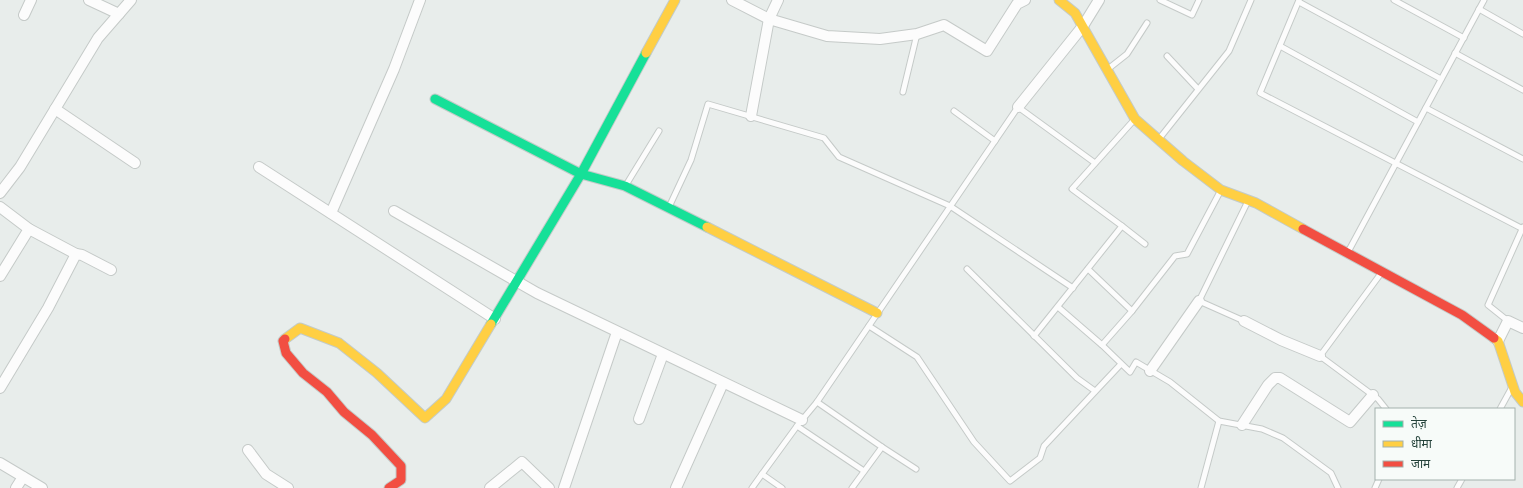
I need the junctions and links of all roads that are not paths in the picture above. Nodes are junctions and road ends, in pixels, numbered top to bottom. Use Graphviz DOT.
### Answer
graph roads {
  1 [pos="31,0"];
  2 [pos="89,0"];
  3 [pos="131,0"];
  4 [pos="420,0"];
  5 [pos="675,0"];
  6 [pos="732,0"];
  7 [pos="778,0"];
  8 [pos="1025,0"];
  9 [pos="1059,0"];
  10 [pos="1099,0"];
  11 [pos="1160,0"];
  12 [pos="1199,0"];
  13 [pos="1251,0"];
  14 [pos="1394,0"];
  15 [pos="1484,0"];
  16 [pos="1299,1"];
  17 [pos="1479,9"];
  18 [pos="119,14"];
  19 [pos="24,15"];
  20 [pos="769,20"];
  21 [pos="1147,23"];
  22 [pos="1083,26"];
  23 [pos="917,34"];
  24 [pos="1523,34"];
  25 [pos="1464,38"];
  26 [pos="1280,46"];
  27 [pos="1455,53"];
  28 [pos="1167,56"];
  29 [pos="1107,69"];
  30 [pos="1441,80"];
  31 [pos="1198,89"];
  32 [pos="1523,90"];
  33 [pos="903,92"];
  34 [pos="435,98"];
  35 [pos="1018,107"];
  36 [pos="1426,108"];
  37 [pos="55,109"];
  38 [pos="954,111"];
  39 [pos="752,116"];
  40 [pos="1135,119"];
  41 [pos="1418,122"];
  42 [pos="659,131"];
  43 [pos="1158,140"];
  44 [pos="995,141"];
  45 [pos="1523,159"];
  46 [pos="135,163"];
  47 [pos="1095,163"];
  48 [pos="1395,164"];
  49 [pos="259,167"];
  50 [pos="581,174"];
  51 [pos="625,186"];
  52 [pos="1222,190"];
  53 [pos="0,193"];
  54 [pos="1248,200"];
  55 [pos="950,206"];
  56 [pos="0,208"];
  57 [pos="668,208"];
  58 [pos="394,211"];
  59 [pos="331,213"];
  60 [pos="1122,226"];
  61 [pos="1523,228"];
  62 [pos="29,229"];
  63 [pos="1145,244"];
  64 [pos="1347,253"];
  65 [pos="76,254"];
  66 [pos="967,269"];
  67 [pos="1088,269"];
  68 [pos="110,270"];
  69 [pos="1382,271"];
  70 [pos="0,276"];
  71 [pos="517,282"];
  72 [pos="1073,288"];
  73 [pos="1199,301"];
  74 [pos="1058,306"];
  75 [pos="1132,310"];
  76 [pos="877,313"];
  77 [pos="495,319"];
  78 [pos="1244,321"];
  79 [pos="1508,321"];
  80 [pos="869,326"];
  81 [pos="1523,328"];
  82 [pos="617,332"];
  83 [pos="1034,336"];
  84 [pos="1498,342"];
  85 [pos="1102,345"];
  86 [pos="663,354"];
  87 [pos="1320,356"];
  88 [pos="1121,364"];
  89 [pos="1150,371"];
  90 [pos="723,383"];
  91 [pos="1513,385"];
  92 [pos="0,388"];
  93 [pos="1095,391"];
  94 [pos="1373,395"];
  95 [pos="817,402"];
  96 [pos="1523,402"];
  97 [pos="1385,408"];
  98 [pos="1501,408"];
  99 [pos="639,419"];
  100 [pos="1219,421"];
  101 [pos="799,423"];
  102 [pos="1242,425"];
  103 [pos="882,447"];
  104 [pos="248,450"];
  105 [pos="0,463"];
  106 [pos="916,469"];
  107 [pos="864,471"];
  108 [pos="762,474"];
  109 [pos="23,476"];
  110 [pos="16,488"];
  111 [pos="42,488"];
  112 [pos="288,488"];
  113 [pos="389,488"];
  114 [pos="490,488"];
  115 [pos="549,488"];
  116 [pos="564,488"];
  117 [pos="676,488"];
  118 [pos="752,488"];
  119 [pos="782,488"];
  120 [pos="852,488"];
  121 [pos="1201,488"];
  122 [pos="1338,488"];
  1 -- 19 [label="street"];
  2 -- 18 [label="street"];
  3 -- 18 [label="street"];
  4 -- 59 [label="street"];
  5 -- 50 [label="street"];
  6 -- 20 [label="street"];
  7 -- 20 [label="street"];
  8 -- 23 [label="street"];
  9 -- 22 [label="street"];
  10 -- 22 [label="street"];
  11 -- 12 [label="lane"];
  13 -- 31 [label="lane"];
  14 -- 25 [label="lane"];
  15 -- 17 [label="lane"];
  16 -- 26 [label="lane"];
  16 -- 30 [label="lane"];
  17 -- 24 [label="lane"];
  17 -- 25 [label="lane"];
  18 -- 37 [label="street"];
  20 -- 23 [label="street"];
  20 -- 39 [label="street"];
  21 -- 29 [label="lane"];
  22 -- 29 [label="street"];
  22 -- 35 [label="street"];
  23 -- 33 [label="lane"];
  25 -- 27 [label="lane"];
  26 -- 41 [label="lane"];
  26 -- 48 [label="lane"];
  27 -- 30 [label="lane"];
  27 -- 32 [label="lane"];
  28 -- 31 [label="lane"];
  29 -- 40 [label="street"];
  30 -- 36 [label="lane"];
  31 -- 43 [label="lane"];
  34 -- 50 [label="street"];
  35 -- 44 [label="lane"];
  35 -- 47 [label="lane"];
  36 -- 41 [label="lane"];
  36 -- 45 [label="lane"];
  37 -- 46 [label="street"];
  37 -- 53 [label="street"];
  38 -- 44 [label="lane"];
  39 -- 55 [label="lane"];
  39 -- 57 [label="lane"];
  40 -- 43 [label="street"];
  40 -- 47 [label="lane"];
  41 -- 48 [label="lane"];
  42 -- 51 [label="lane"];
  43 -- 52 [label="street"];
  44 -- 55 [label="lane"];
  47 -- 60 [label="lane"];
  48 -- 61 [label="lane"];
  48 -- 64 [label="lane"];
  49 -- 59 [label="street"];
  50 -- 51 [label="street"];
  50 -- 71 [label="street"];
  51 -- 57 [label="street"];
  52 -- 54 [label="street"];
  52 -- 75 [label="lane"];
  54 -- 64 [label="street"];
  54 -- 73 [label="lane"];
  55 -- 72 [label="lane"];
  55 -- 76 [label="lane"];
  56 -- 62 [label="street"];
  57 -- 76 [label="street"];
  58 -- 71 [label="street"];
  59 -- 77 [label="street"];
  60 -- 63 [label="lane"];
  60 -- 67 [label="lane"];
  61 -- 79 [label="lane"];
  62 -- 65 [label="street"];
  62 -- 70 [label="street"];
  64 -- 69 [label="street"];
  65 -- 68 [label="street"];
  65 -- 92 [label="street"];
  66 -- 83 [label="lane"];
  67 -- 72 [label="lane"];
  67 -- 75 [label="lane"];
  69 -- 84 [label="street"];
  69 -- 87 [label="lane"];
  71 -- 77 [label="street"];
  71 -- 82 [label="street"];
  72 -- 74 [label="lane"];
  73 -- 78 [label="lane"];
  73 -- 89 [label="street"];
  74 -- 83 [label="lane"];
  74 -- 85 [label="lane"];
  75 -- 85 [label="lane"];
  76 -- 80 [label="lane"];
  77 -- 113 [label="street"];
  78 -- 87 [label="street"];
  79 -- 81 [label="street"];
  79 -- 84 [label="street"];
  80 -- 93 [label="lane"];
  80 -- 95 [label="lane"];
  82 -- 86 [label="street"];
  82 -- 116 [label="street"];
  83 -- 93 [label="lane"];
  84 -- 91 [label="street"];
  85 -- 88 [label="lane"];
  86 -- 90 [label="street"];
  86 -- 99 [label="street"];
  87 -- 94 [label="lane"];
  88 -- 89 [label="lane"];
  88 -- 93 [label="lane"];
  89 -- 100 [label="lane"];
  90 -- 101 [label="street"];
  90 -- 117 [label="street"];
  91 -- 96 [label="street"];
  91 -- 98 [label="lane"];
  94 -- 97 [label="lane"];
  94 -- 102 [label="street"];
  95 -- 101 [label="lane"];
  95 -- 103 [label="lane"];
  100 -- 102 [label="lane"];
  100 -- 121 [label="lane"];
  101 -- 107 [label="lane"];
  101 -- 108 [label="lane"];
  102 -- 122 [label="lane"];
  103 -- 106 [label="lane"];
  103 -- 107 [label="lane"];
  104 -- 112 [label="street"];
  105 -- 109 [label="street"];
  107 -- 120 [label="lane"];
  108 -- 118 [label="lane"];
  108 -- 119 [label="lane"];
  109 -- 110 [label="street"];
  109 -- 111 [label="street"];
  114 -- 115 [label="street"];
}
